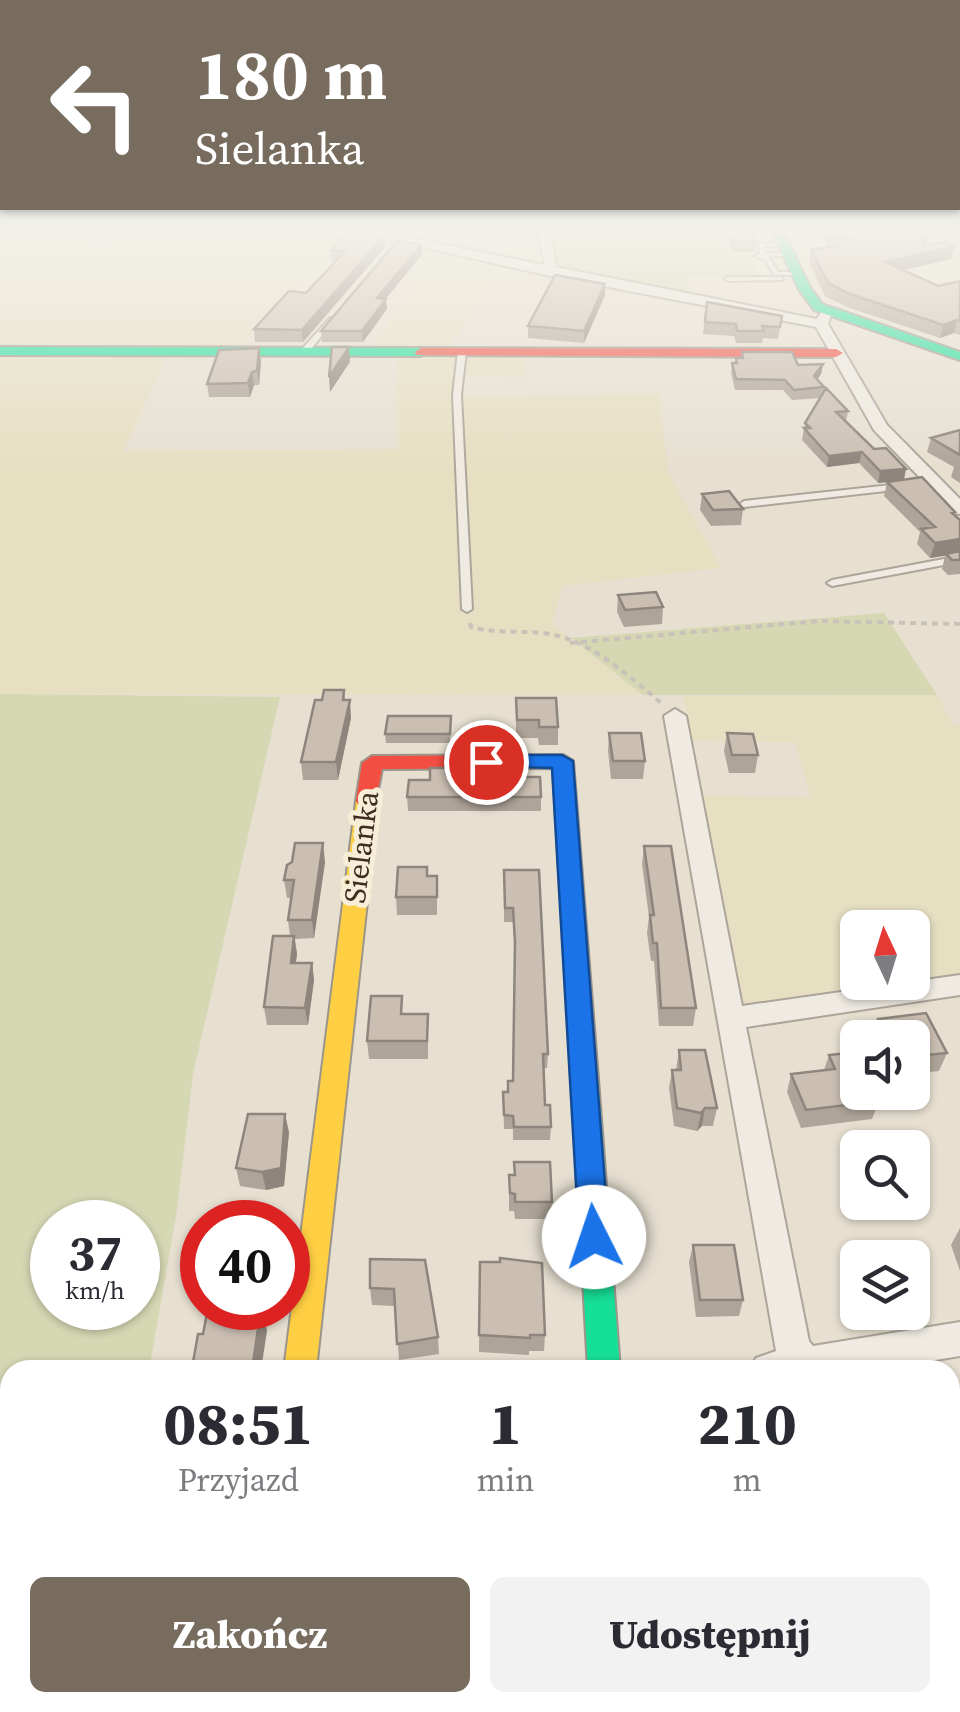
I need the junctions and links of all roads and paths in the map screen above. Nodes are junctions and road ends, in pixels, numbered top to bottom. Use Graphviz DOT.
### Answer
graph roads {
  1 [pos="771,309"];
  2 [pos="818,309"];
  3 [pos="340,310"];
  4 [pos="825,318"];
  5 [pos="0,351"];
  6 [pos="304,351"];
  7 [pos="462,351"];
  8 [pos="836,353"];
  9 [pos="960,356"];
  10 [pos="934,484"];
  11 [pos="744,504"];
  12 [pos="960,509"];
  13 [pos="960,558"];
  14 [pos="832,583"];
  15 [pos="467,609"];
  16 [pos="960,624"];
  17 [pos="570,643"];
  18 [pos="675,716"];
  19 [pos="960,985"];
  20 [pos="733,1018"];
  21 [pos="960,1340"];
  22 [pos="301,1360"];
  23 [pos="603,1360"];
  24 [pos="802,1360"];
  25 [pos="848,1360"];
  1 -- 4 [label="street"];
  2 -- 4 [label="street"];
  3 -- 6 [label="lane"];
  4 -- 8 [label="street"];
  4 -- 9 [label="street"];
  5 -- 6 [label="street"];
  6 -- 7 [label="street"];
  7 -- 8 [label="street"];
  7 -- 15 [label="lane"];
  8 -- 10 [label="street"];
  10 -- 11 [label="lane"];
  10 -- 12 [label="street"];
  13 -- 14 [label="lane"];
  15 -- 17 [label="path"];
  16 -- 17 [label="path"];
  17 -- 18 [label="path"];
  18 -- 20 [label="street"];
  19 -- 20 [label="street"];
  20 -- 24 [label="street"];
  21 -- 25 [label="street"];
  22 -- 23 [label="street, Sielanka"];
}
